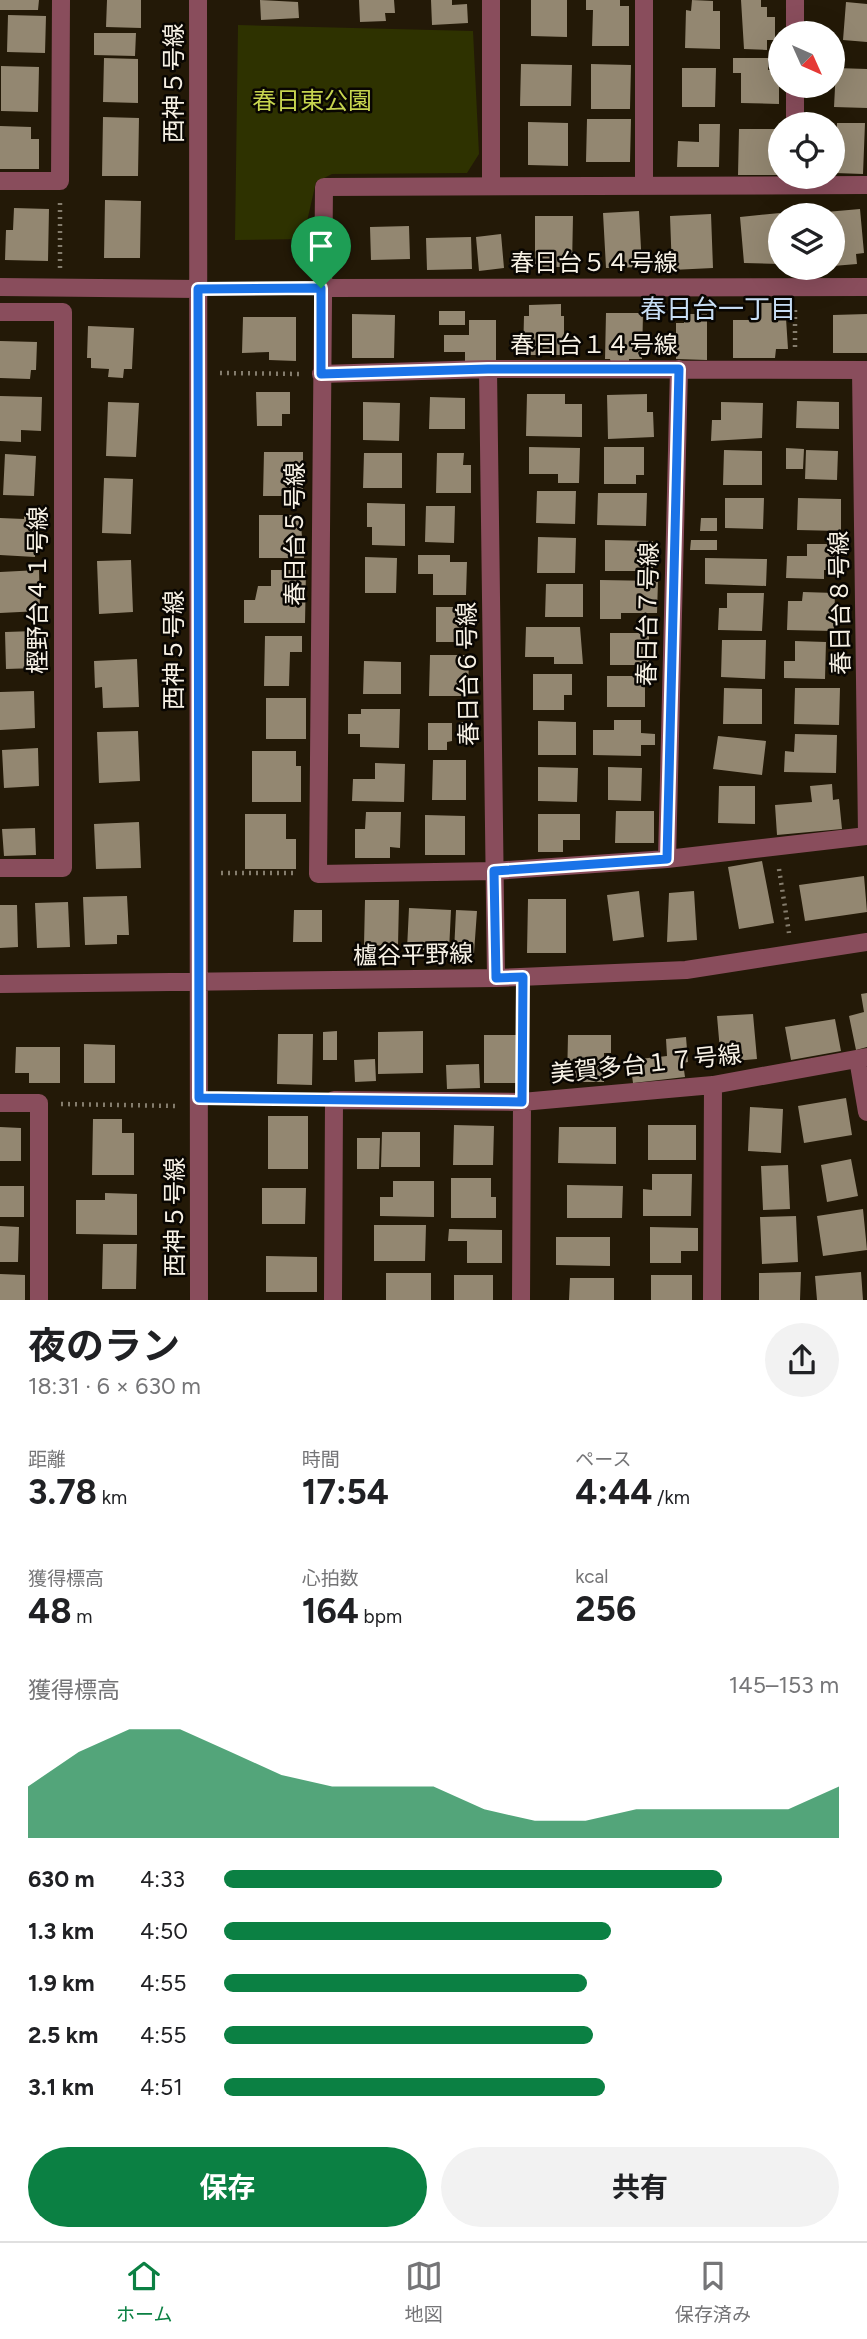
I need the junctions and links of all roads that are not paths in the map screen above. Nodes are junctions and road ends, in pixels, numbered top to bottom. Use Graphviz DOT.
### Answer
graph roads {
  1 [pos="61,0"];
  2 [pos="198,0"];
  3 [pos="491,0"];
  4 [pos="645,0"];
  5 [pos="795,0"];
  6 [pos="795,21"];
  7 [pos="0,181"];
  8 [pos="768,183"];
  9 [pos="845,184"];
  10 [pos="867,185"];
  11 [pos="491,186"];
  12 [pos="645,186"];
  13 [pos="0,287"];
  14 [pos="867,287"];
  15 [pos="321,288"];
  16 [pos="198,289"];
  17 [pos="0,312"];
  18 [pos="488,369"];
  19 [pos="679,369"];
  20 [pos="864,370"];
  21 [pos="321,374"];
  22 [pos="867,836"];
  23 [pos="667,859"];
  24 [pos="0,868"];
  25 [pos="494,871"];
  26 [pos="867,942"];
  27 [pos="496,978"];
  28 [pos="0,984"];
  29 [pos="199,984"];
  30 [pos="862,1058"];
  31 [pos="713,1085"];
  32 [pos="522,1102"];
  33 [pos="0,1103"];
  34 [pos="867,1112"];
  35 [pos="39,1300"];
  36 [pos="199,1300"];
  37 [pos="333,1300"];
  38 [pos="521,1300"];
  39 [pos="712,1300"];
  1 -- 7 [label="street"];
  2 -- 16 [label="street, 西神５号線"];
  3 -- 11 [label="street"];
  4 -- 12 [label="street"];
  5 -- 6 [label="street"];
  8 -- 12 [label="street, 春日台５号線"];
  9 -- 10 [label="street, 春日台５号線"];
  11 -- 12 [label="street, 春日台５号線"];
  11 -- 15 [label="street, 春日台５号線"];
  13 -- 16 [label="street"];
  14 -- 15 [label="street, 春日台５４号線"];
  15 -- 21 [label="street, 春日台５号線"];
  16 -- 29 [label="street, 西神５号線"];
  17 -- 24 [label="street, 樫野台４１号線"];
  18 -- 19 [label="street, 春日台１４号線"];
  18 -- 21 [label="street, 春日台１４号線"];
  18 -- 25 [label="street, 春日台６号線"];
  19 -- 20 [label="street, 春日台１４号線"];
  19 -- 23 [label="street, 春日台７号線"];
  20 -- 22 [label="street, 春日台８号線"];
  21 -- 25 [label="street, 春日台５号線"];
  22 -- 23 [label="street"];
  23 -- 25 [label="street"];
  25 -- 27 [label="street, 春日台６号線"];
  26 -- 27 [label="street, 櫨谷平野線"];
  27 -- 29 [label="street, 櫨谷平野線"];
  28 -- 29 [label="street, 櫨谷平野線"];
  29 -- 36 [label="street, 西神５号線"];
  30 -- 31 [label="street, 美賀多台１７号線"];
  30 -- 34 [label="street"];
  31 -- 32 [label="street, 美賀多台１７号線"];
  31 -- 39 [label="street"];
  32 -- 37 [label="street, 美賀多台１７号線"];
  32 -- 38 [label="street"];
  33 -- 35 [label="street"];
}
